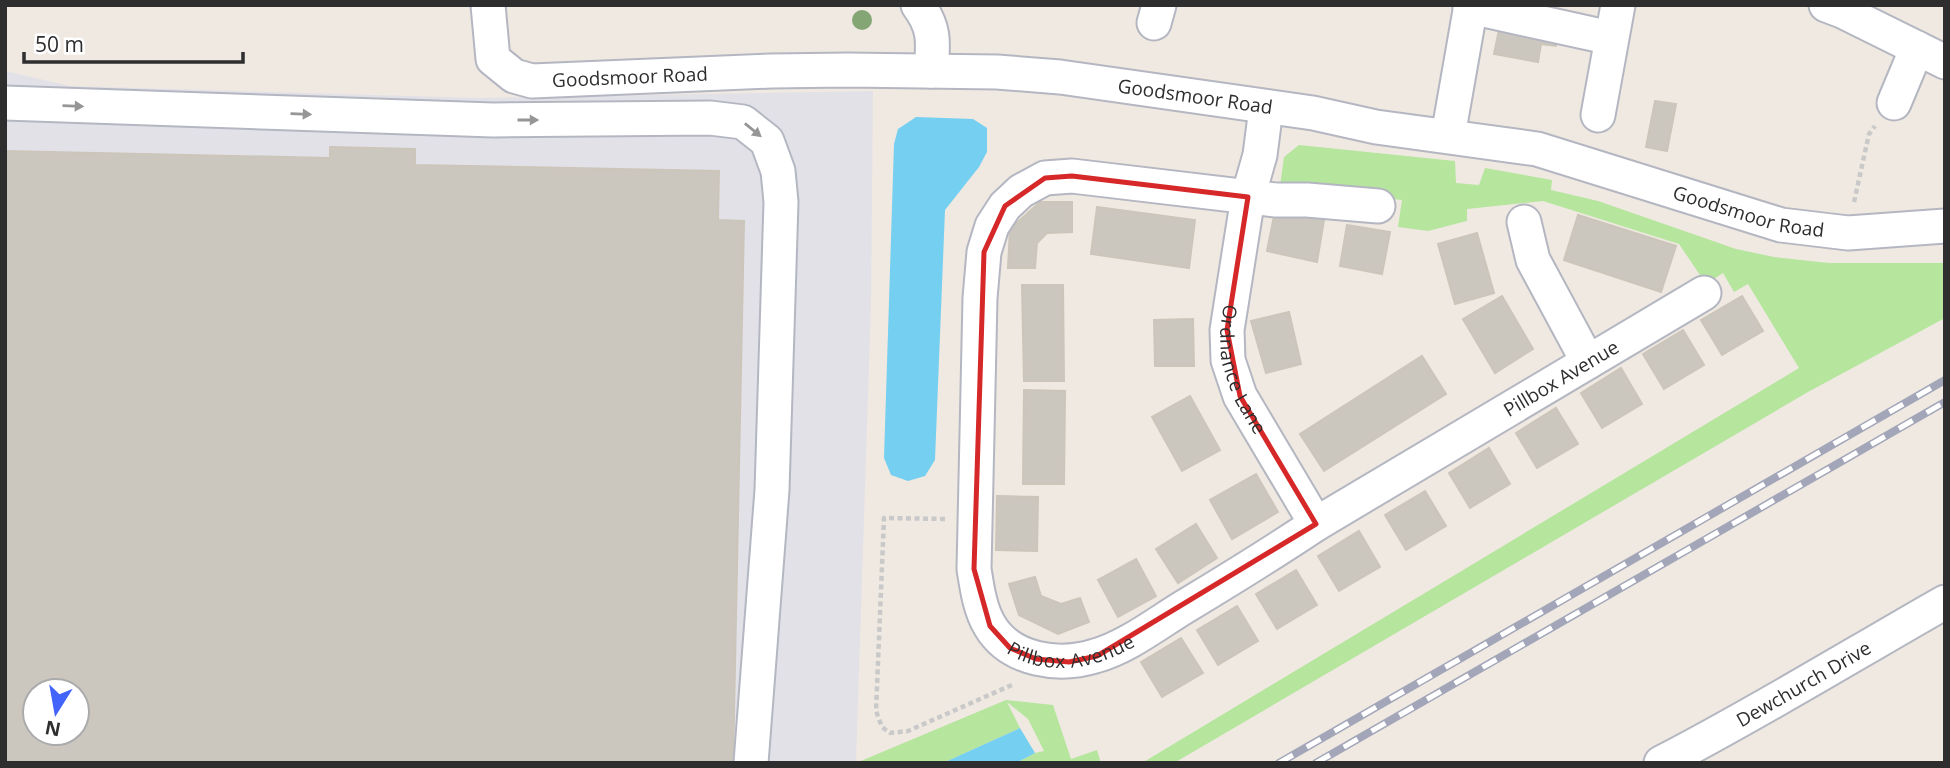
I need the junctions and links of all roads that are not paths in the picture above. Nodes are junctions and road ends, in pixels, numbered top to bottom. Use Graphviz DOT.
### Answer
graph roads {
  1 [pos="488,5"];
  2 [pos="918,5"];
  3 [pos="1618,5"];
  4 [pos="1826,5"];
  5 [pos="1471,6"];
  6 [pos="1611,38"];
  7 [pos="1931,55"];
  8 [pos="931,71"];
  9 [pos="5,103"];
  10 [pos="1894,103"];
  11 [pos="1266,108"];
  12 [pos="1598,115"];
  13 [pos="1448,136"];
  14 [pos="1248,197"];
  15 [pos="1378,206"];
  16 [pos="1524,222"];
  17 [pos="1945,226"];
  18 [pos="1704,293"];
  19 [pos="1588,362"];
  20 [pos="1316,524"];
  21 [pos="1945,602"];
  22 [pos="751,763"];
  23 [pos="1661,763"];
  1 -- 8 [label="street, Goodsmoor Road"];
  2 -- 8 [label="street"];
  3 -- 6 [label="street"];
  4 -- 7 [label="street"];
  5 -- 6 [label="street"];
  5 -- 13 [label="street"];
  6 -- 12 [label="street"];
  7 -- 10 [label="street"];
  8 -- 11 [label="street, Goodsmoor Road"];
  9 -- 22 [label="street, one-way"];
  11 -- 13 [label="street, Goodsmoor Road"];
  11 -- 14 [label="street, Ordnance Lane"];
  13 -- 17 [label="street, Goodsmoor Road"];
  14 -- 15 [label="street"];
  14 -- 20 [label="street, Ordnance Lane"];
  14 -- 20 [label="street, Pillbox Avenue"];
  16 -- 19 [label="street"];
  18 -- 19 [label="street, Pillbox Avenue"];
  19 -- 20 [label="street, Pillbox Avenue"];
  21 -- 23 [label="street, Dewchurch Drive"];
}
